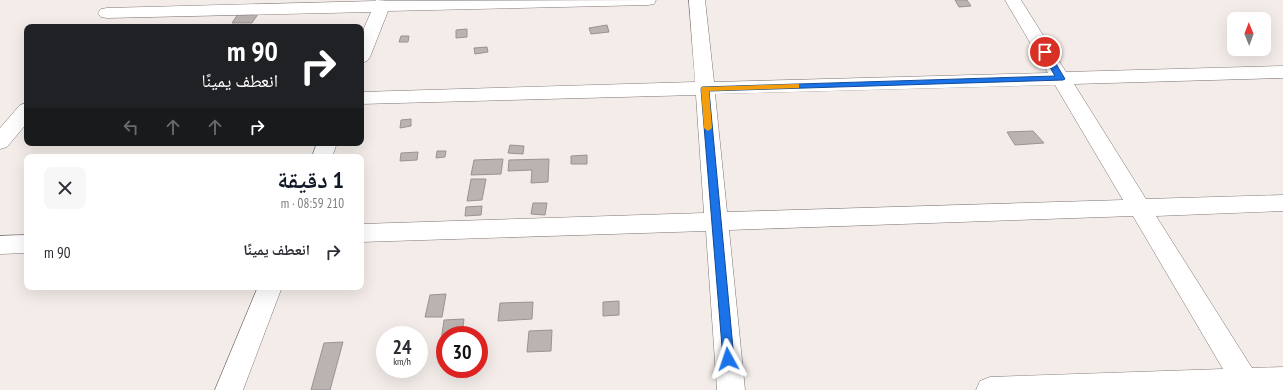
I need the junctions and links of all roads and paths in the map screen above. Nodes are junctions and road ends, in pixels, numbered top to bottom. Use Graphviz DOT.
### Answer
graph roads {
  1 [pos="118,0"];
  2 [pos="648,0"];
  3 [pos="697,0"];
  4 [pos="1013,0"];
  5 [pos="382,3"];
  6 [pos="107,13"];
  7 [pos="98,24"];
  8 [pos="364,49"];
  9 [pos="1283,72"];
  10 [pos="1061,79"];
  11 [pos="705,89"];
  12 [pos="364,98"];
  13 [pos="24,114"];
  14 [pos="0,142"];
  15 [pos="1283,203"];
  16 [pos="1140,208"];
  17 [pos="716,221"];
  18 [pos="364,233"];
  19 [pos="24,244"];
  20 [pos="0,245"];
  21 [pos="269,290"];
  22 [pos="1283,380"];
  23 [pos="1248,386"];
  24 [pos="230,390"];
  25 [pos="731,390"];
  26 [pos="990,390"];
  1 -- 6 [label="street"];
  2 -- 5 [label="street"];
  3 -- 11 [label="street"];
  4 -- 10 [label="street"];
  5 -- 6 [label="street"];
  5 -- 8 [label="street"];
  6 -- 7 [label="street"];
  9 -- 10 [label="street"];
  10 -- 11 [label="street"];
  10 -- 16 [label="street"];
  11 -- 12 [label="street"];
  11 -- 17 [label="street"];
  13 -- 14 [label="street"];
  15 -- 16 [label="street"];
  16 -- 17 [label="street"];
  16 -- 23 [label="street"];
  17 -- 18 [label="street"];
  17 -- 25 [label="street"];
  19 -- 20 [label="street"];
  21 -- 24 [label="street"];
  22 -- 23 [label="street"];
  23 -- 26 [label="street"];
}
